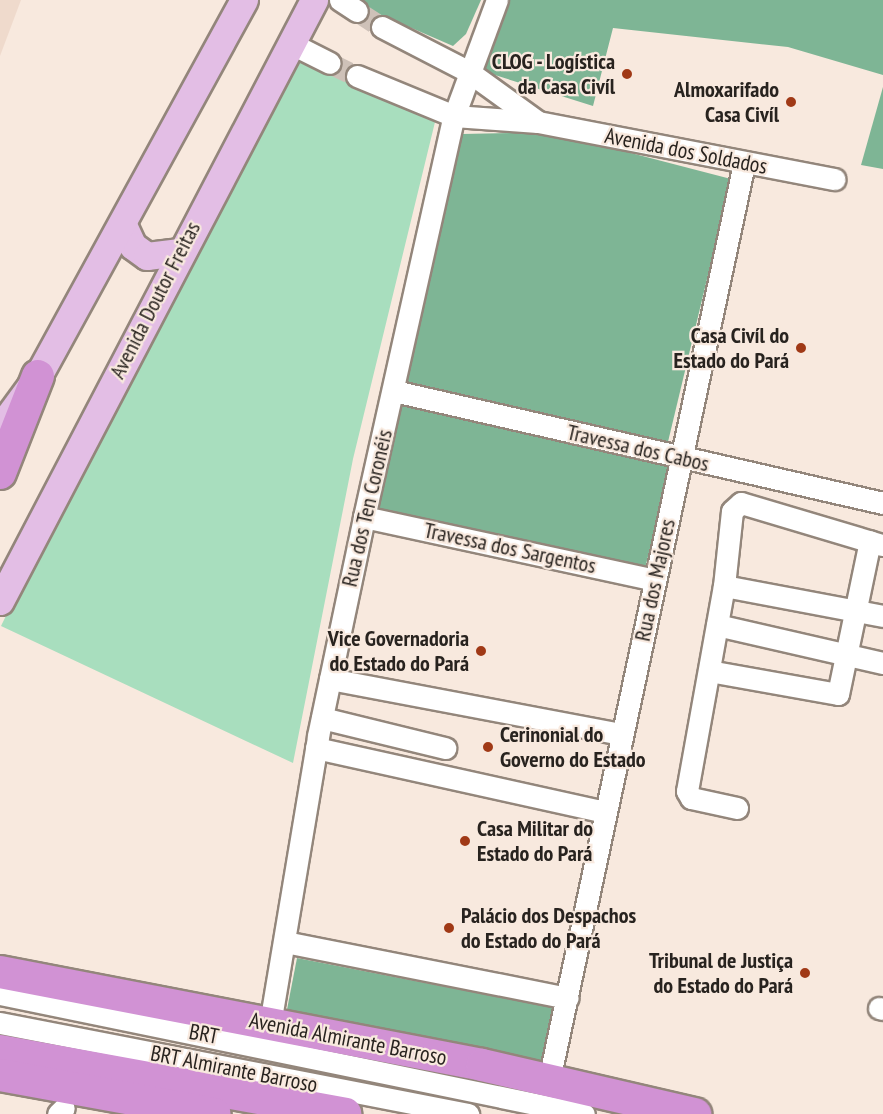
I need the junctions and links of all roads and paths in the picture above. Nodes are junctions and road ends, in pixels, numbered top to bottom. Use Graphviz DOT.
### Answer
graph roads {
  1 [pos="244,0"];
  2 [pos="314,0"];
  3 [pos="497,0"];
  4 [pos="382,27"];
  5 [pos="292,44"];
  6 [pos="330,63"];
  7 [pos="469,72"];
  8 [pos="357,76"];
  9 [pos="454,116"];
  10 [pos="538,122"];
  11 [pos="744,163"];
  12 [pos="835,179"];
  13 [pos="123,225"];
  14 [pos="178,252"];
  15 [pos="35,383"];
  16 [pos="394,391"];
  17 [pos="0,428"];
  18 [pos="681,459"];
  19 [pos="0,473"];
  20 [pos="883,503"];
  21 [pos="364,517"];
  22 [pos="877,543"];
  23 [pos="655,580"];
  24 [pos="723,586"];
  25 [pos="0,601"];
  26 [pos="856,610"];
  27 [pos="883,616"];
  28 [pos="717,625"];
  29 [pos="847,653"];
  30 [pos="883,663"];
  31 [pos="709,671"];
  32 [pos="330,679"];
  33 [pos="322,718"];
  34 [pos="621,734"];
  35 [pos="316,748"];
  36 [pos="445,748"];
  37 [pos="737,808"];
  38 [pos="604,812"];
  39 [pos="285,942"];
  40 [pos="0,972"];
  41 [pos="0,994"];
  42 [pos="568,998"];
  43 [pos="0,1023"];
  44 [pos="270,1024"];
  45 [pos="0,1052"];
  46 [pos="0,1075"];
  47 [pos="549,1080"];
  48 [pos="0,1095"];
  49 [pos="61,1111"];
  50 [pos="95,1114"];
  51 [pos="214,1114"];
  52 [pos="345,1114"];
  53 [pos="468,1114"];
  54 [pos="584,1114"];
  55 [pos="695,1114"];
  1 -- 13 [label="main road"];
  2 -- 5 [label="main road, Avenida Doutor Freitas"];
  3 -- 7 [label="street, Rua dos Ten Coronéis"];
  4 -- 7 [label="street"];
  5 -- 6 [label="street"];
  5 -- 14 [label="main road, Avenida Doutor Freitas"];
  7 -- 9 [label="street, Rua dos Ten Coronéis"];
  7 -- 10 [label="street"];
  8 -- 9 [label="street, Avenida dos Soldados"];
  9 -- 10 [label="street, Avenida dos Soldados"];
  9 -- 16 [label="street, Rua dos Ten Coronéis"];
  10 -- 11 [label="street, Avenida dos Soldados"];
  11 -- 12 [label="street, Avenida dos Soldados"];
  11 -- 18 [label="street, Rua dos Majores"];
  13 -- 14 [label="main road"];
  13 -- 15 [label="main road"];
  14 -- 25 [label="main road, Avenida Doutor Freitas"];
  15 -- 17 [label="main road"];
  15 -- 19 [label="highway"];
  16 -- 18 [label="street, Travessa dos Cabos"];
  16 -- 21 [label="street, Rua dos Ten Coronéis"];
  18 -- 20 [label="street, Travessa dos Cabos"];
  18 -- 23 [label="street, Rua dos Majores"];
  21 -- 23 [label="street, Travessa dos Sargentos"];
  21 -- 32 [label="street, Rua dos Ten Coronéis"];
  22 -- 24 [label="street"];
  22 -- 26 [label="street"];
  23 -- 34 [label="street, Rua dos Majores"];
  24 -- 26 [label="street"];
  24 -- 28 [label="street"];
  26 -- 27 [label="street"];
  26 -- 29 [label="street"];
  28 -- 29 [label="street"];
  28 -- 31 [label="street"];
  29 -- 30 [label="street"];
  29 -- 31 [label="street"];
  31 -- 37 [label="street"];
  32 -- 33 [label="street, Rua dos Ten Coronéis"];
  32 -- 34 [label="street"];
  33 -- 35 [label="street, Rua dos Ten Coronéis"];
  33 -- 36 [label="street"];
  34 -- 38 [label="street, Rua dos Majores"];
  35 -- 38 [label="street"];
  35 -- 39 [label="street, Rua dos Ten Coronéis"];
  38 -- 42 [label="street, Rua dos Majores"];
  39 -- 42 [label="street"];
  39 -- 44 [label="street, Rua dos Ten Coronéis"];
  40 -- 44 [label="highway, Avenida Almirante Barroso"];
  41 -- 54 [label="street, BRT"];
  42 -- 47 [label="street, Rua dos Majores"];
  43 -- 53 [label="street, BRT Almirante Barroso"];
  44 -- 47 [label="highway, Avenida Almirante Barroso"];
  45 -- 52 [label="highway"];
  46 -- 51 [label="highway"];
  47 -- 55 [label="highway, Avenida Almirante Barroso"];
  48 -- 49 [label="highway"];
  49 -- 50 [label="highway"];
}
